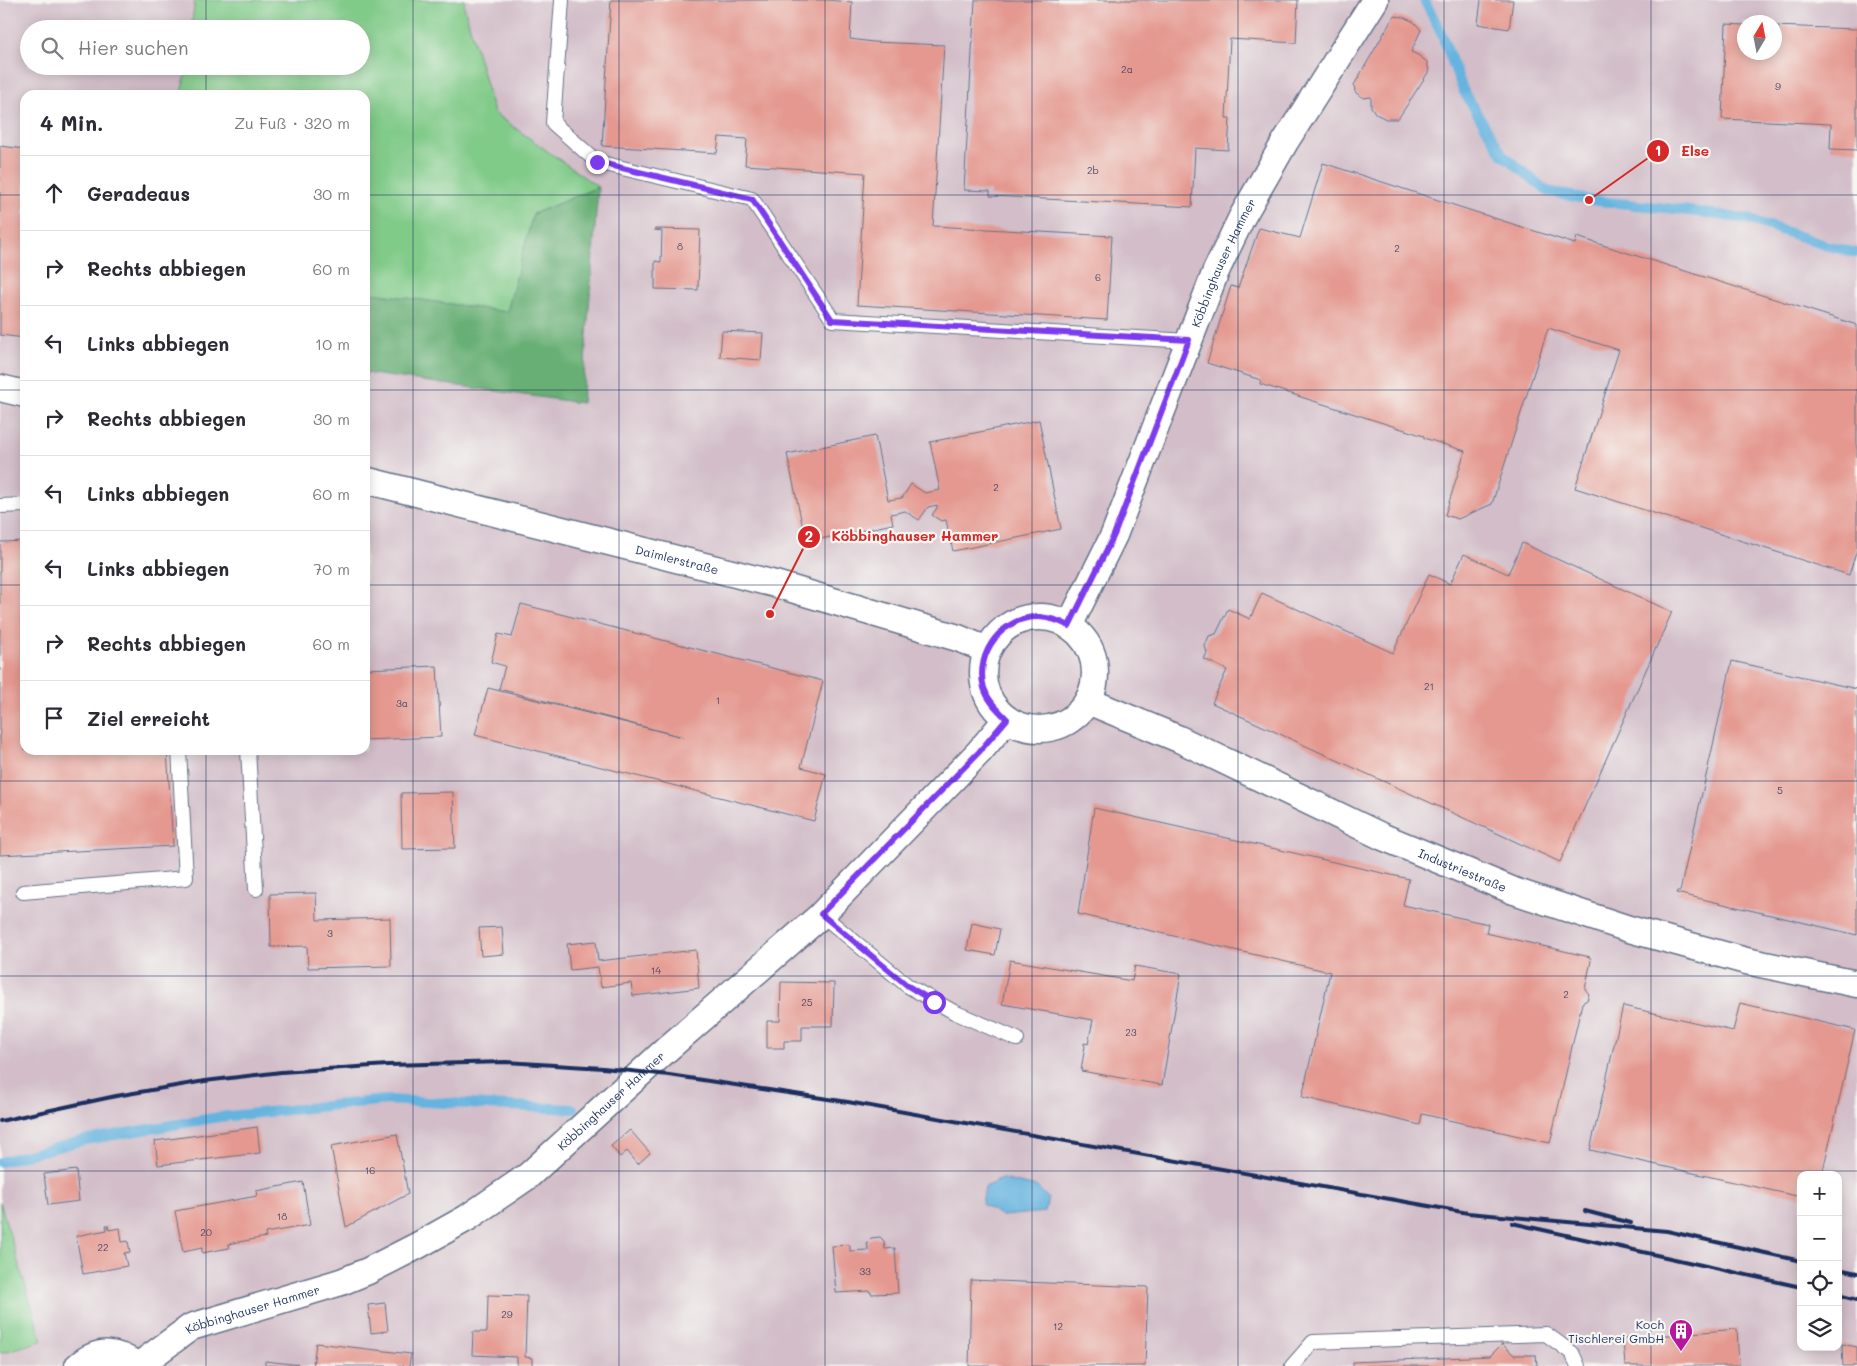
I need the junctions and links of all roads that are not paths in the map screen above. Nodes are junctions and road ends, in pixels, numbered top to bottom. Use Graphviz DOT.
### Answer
graph roads {
  1 [pos="562,0"];
  2 [pos="1376,0"];
  3 [pos="1189,340"];
  4 [pos="0,388"];
  5 [pos="20,393"];
  6 [pos="370,481"];
  7 [pos="20,505"];
  8 [pos="0,506"];
  9 [pos="1069,626"];
  10 [pos="987,650"];
  11 [pos="1088,700"];
  12 [pos="1007,719"];
  13 [pos="179,755"];
  14 [pos="248,755"];
  15 [pos="256,889"];
  16 [pos="23,892"];
  17 [pos="821,914"];
  18 [pos="1857,984"];
  19 [pos="1017,1039"];
  20 [pos="78,1366"];
  21 [pos="138,1366"];
  22 [pos="1292,1366"];
  23 [pos="1578,1366"];
  1 -- 3 [label="lane"];
  2 -- 3 [label="street, Köbbinghauser Hammer"];
  3 -- 9 [label="street, Köbbinghauser Hammer"];
  4 -- 5 [label="street"];
  6 -- 10 [label="street, Daimlerstraße"];
  7 -- 8 [label="lane"];
  9 -- 10 [label="street"];
  9 -- 11 [label="street"];
  10 -- 12 [label="street"];
  11 -- 12 [label="street"];
  11 -- 18 [label="street, Industriestraße"];
  12 -- 17 [label="street, Köbbinghauser Hammer"];
  13 -- 16 [label="lane"];
  14 -- 15 [label="lane"];
  17 -- 19 [label="lane"];
  17 -- 21 [label="street, Köbbinghauser Hammer"];
  20 -- 21 [label="street"];
  22 -- 23 [label="lane"];
}
